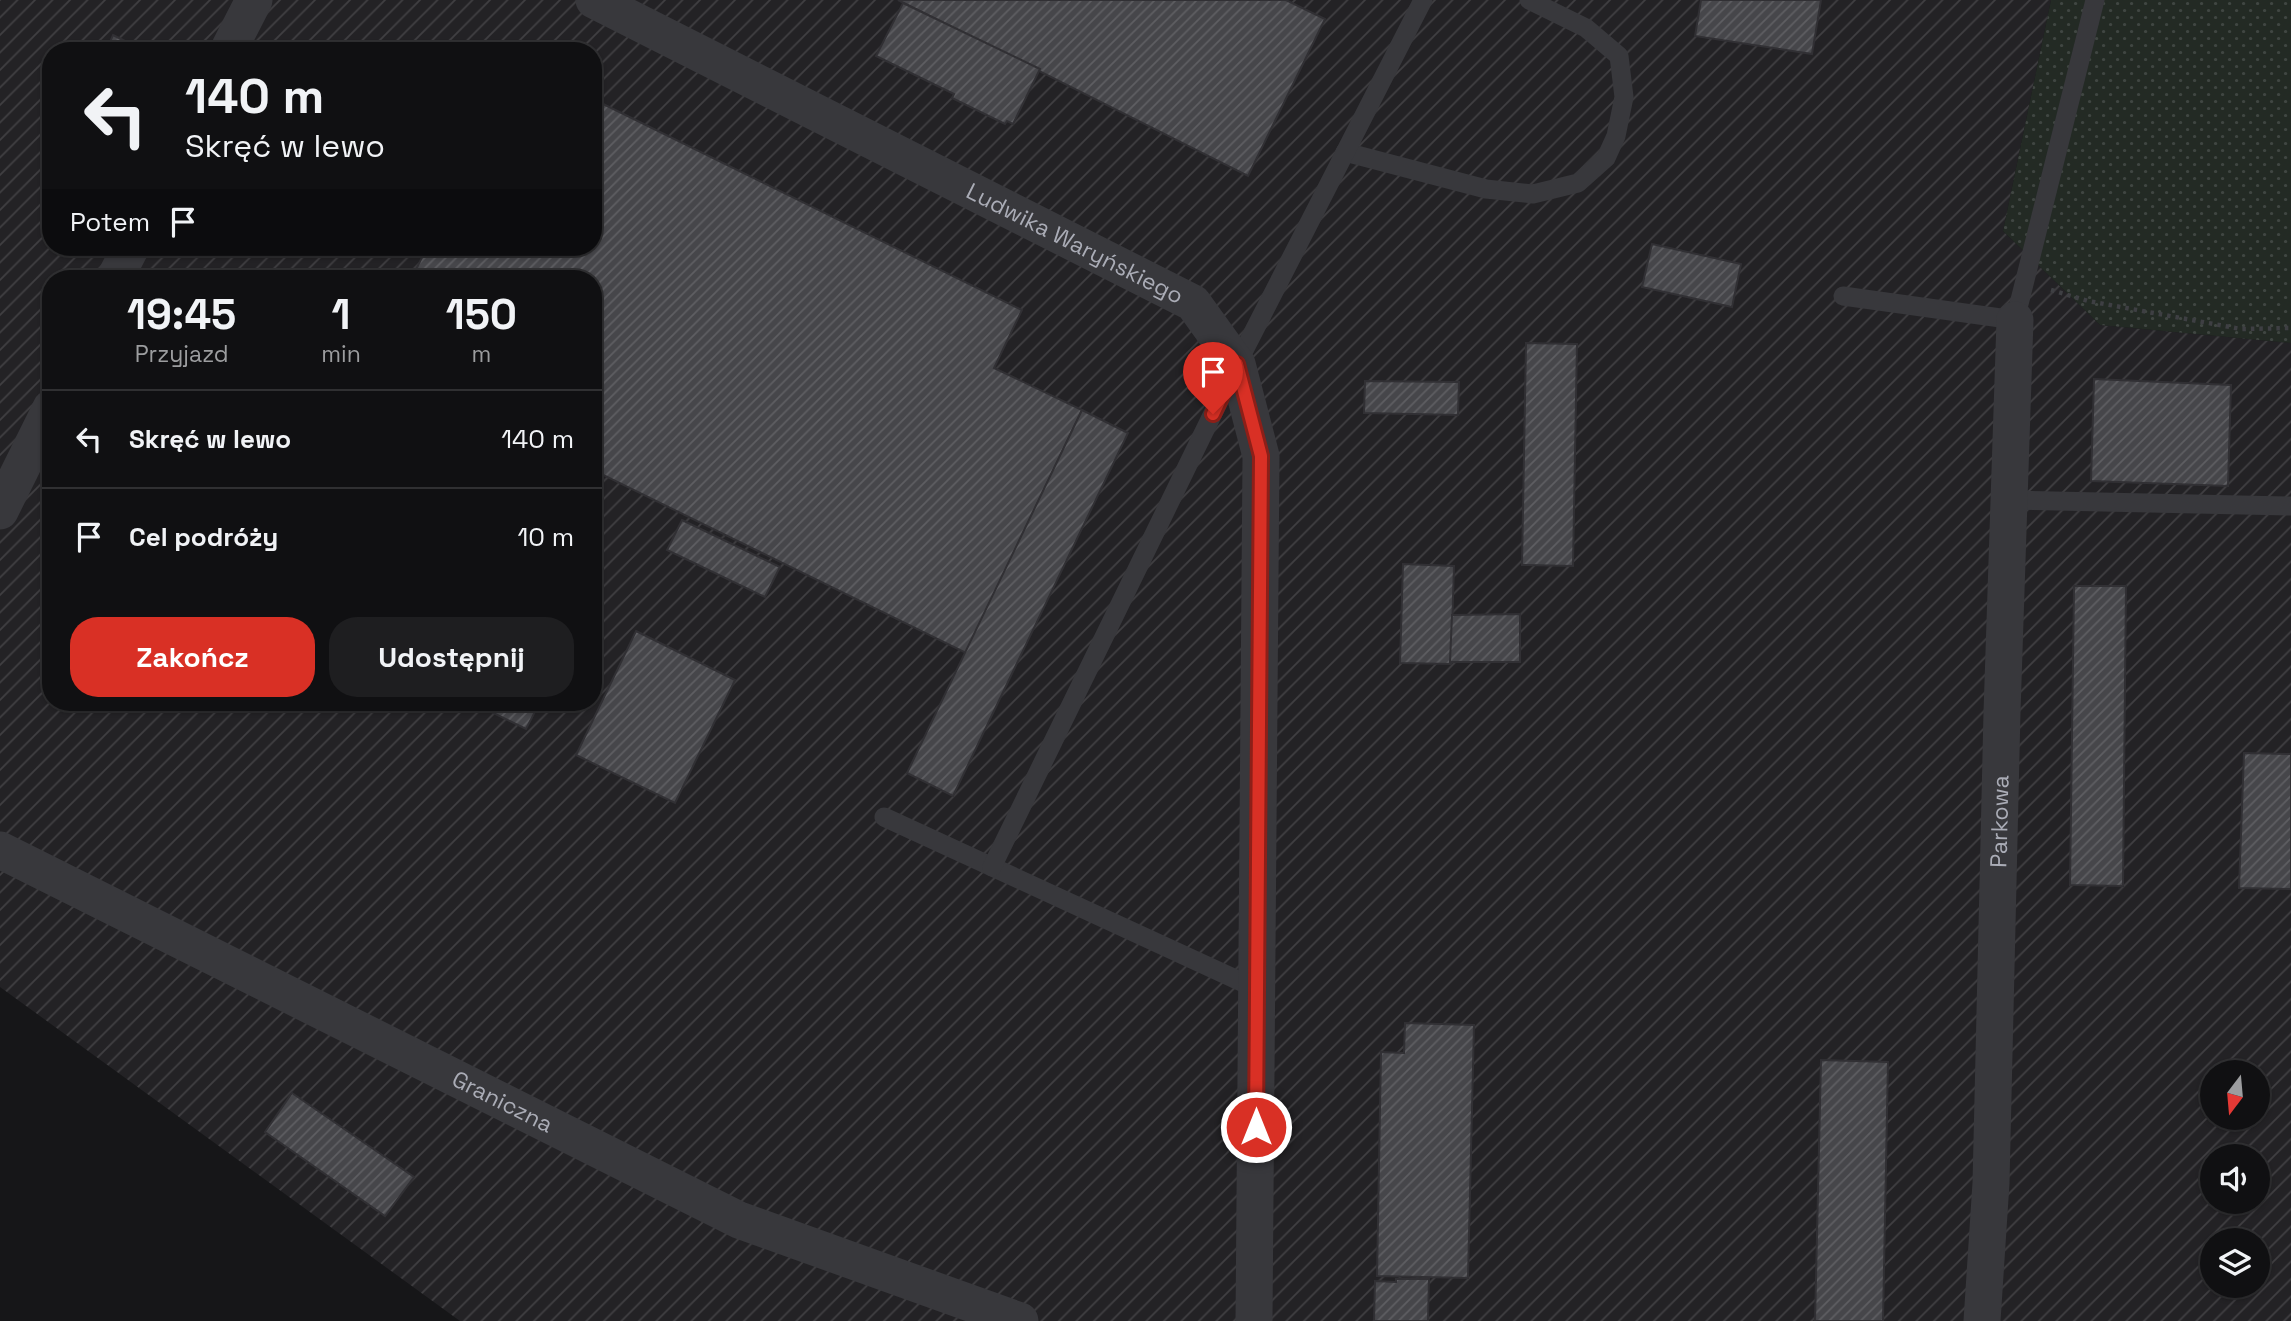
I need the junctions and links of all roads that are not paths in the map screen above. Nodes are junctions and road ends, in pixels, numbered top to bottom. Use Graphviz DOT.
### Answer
graph roads {
  1 [pos="254,0"];
  2 [pos="594,0"];
  3 [pos="1423,0"];
  4 [pos="1529,0"];
  5 [pos="2095,0"];
  6 [pos="233,42"];
  7 [pos="1345,152"];
  8 [pos="1843,296"];
  9 [pos="2015,320"];
  10 [pos="1237,364"];
  11 [pos="42,426"];
  12 [pos="2010,500"];
  13 [pos="2291,506"];
  14 [pos="0,510"];
  15 [pos="884,817"];
  16 [pos="0,850"];
  17 [pos="992,867"];
  18 [pos="1257,989"];
  19 [pos="1020,1321"];
  20 [pos="1254,1321"];
  21 [pos="1982,1321"];
  1 -- 6 [label="street"];
  2 -- 10 [label="street, Ludwika Waryńskiego"];
  3 -- 7 [label="lane"];
  4 -- 7 [label="lane"];
  5 -- 9 [label="lane"];
  7 -- 10 [label="lane"];
  8 -- 9 [label="lane"];
  9 -- 12 [label="street, Parkowa"];
  10 -- 17 [label="lane"];
  10 -- 18 [label="street, Ludwika Waryńskiego"];
  11 -- 14 [label="street"];
  12 -- 13 [label="lane"];
  12 -- 21 [label="street, Parkowa"];
  15 -- 17 [label="lane"];
  16 -- 19 [label="street, Graniczna"];
  17 -- 18 [label="lane"];
  18 -- 20 [label="street, Ludwika Waryńskiego"];
}
